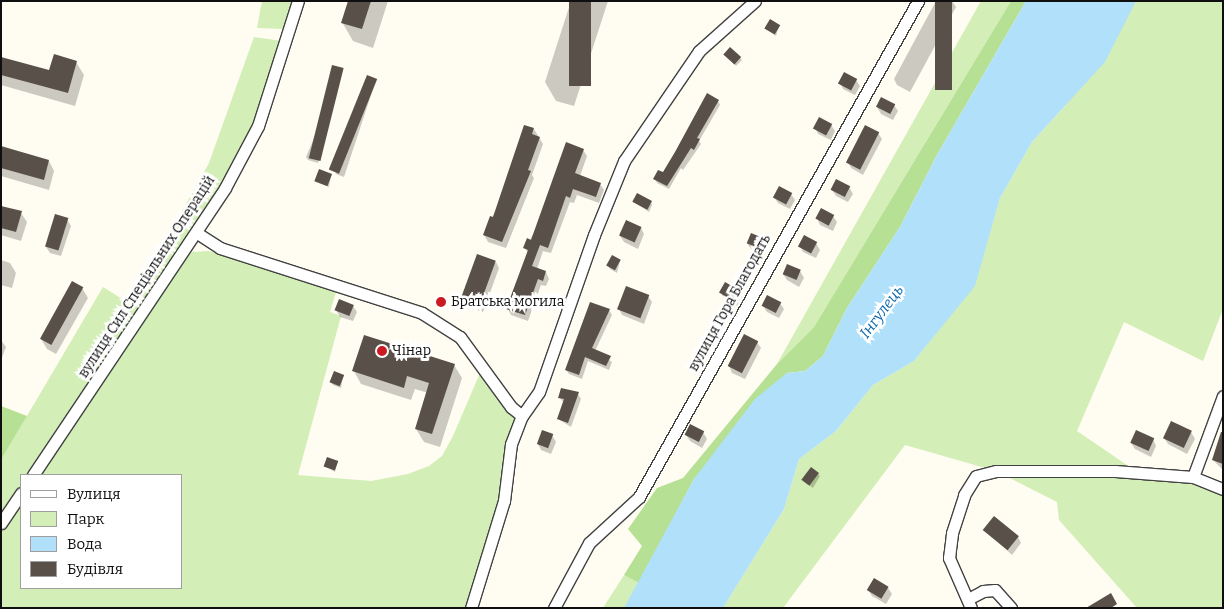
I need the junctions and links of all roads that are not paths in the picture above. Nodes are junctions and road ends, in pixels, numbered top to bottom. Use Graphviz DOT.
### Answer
graph roads {
  1 [pos="298,1"];
  2 [pos="755,1"];
  3 [pos="918,1"];
  4 [pos="197,233"];
  5 [pos="1223,396"];
  6 [pos="522,416"];
  7 [pos="34,474"];
  8 [pos="1192,477"];
  9 [pos="1223,489"];
  10 [pos="20,494"];
  11 [pos="1,523"];
  12 [pos="970,603"];
  13 [pos="471,608"];
  14 [pos="554,608"];
  15 [pos="1011,608"];
  1 -- 4 [label="street, вулиця Сил Спеціальних Операцій"];
  2 -- 6 [label="street"];
  3 -- 14 [label="street, вулиця Гора Благодать"];
  4 -- 6 [label="street"];
  4 -- 7 [label="street, вулиця Сил Спеціальних Операцій"];
  5 -- 8 [label="street"];
  6 -- 13 [label="street"];
  8 -- 9 [label="street"];
  8 -- 12 [label="street"];
  10 -- 11 [label="street"];
  12 -- 15 [label="street"];
}
